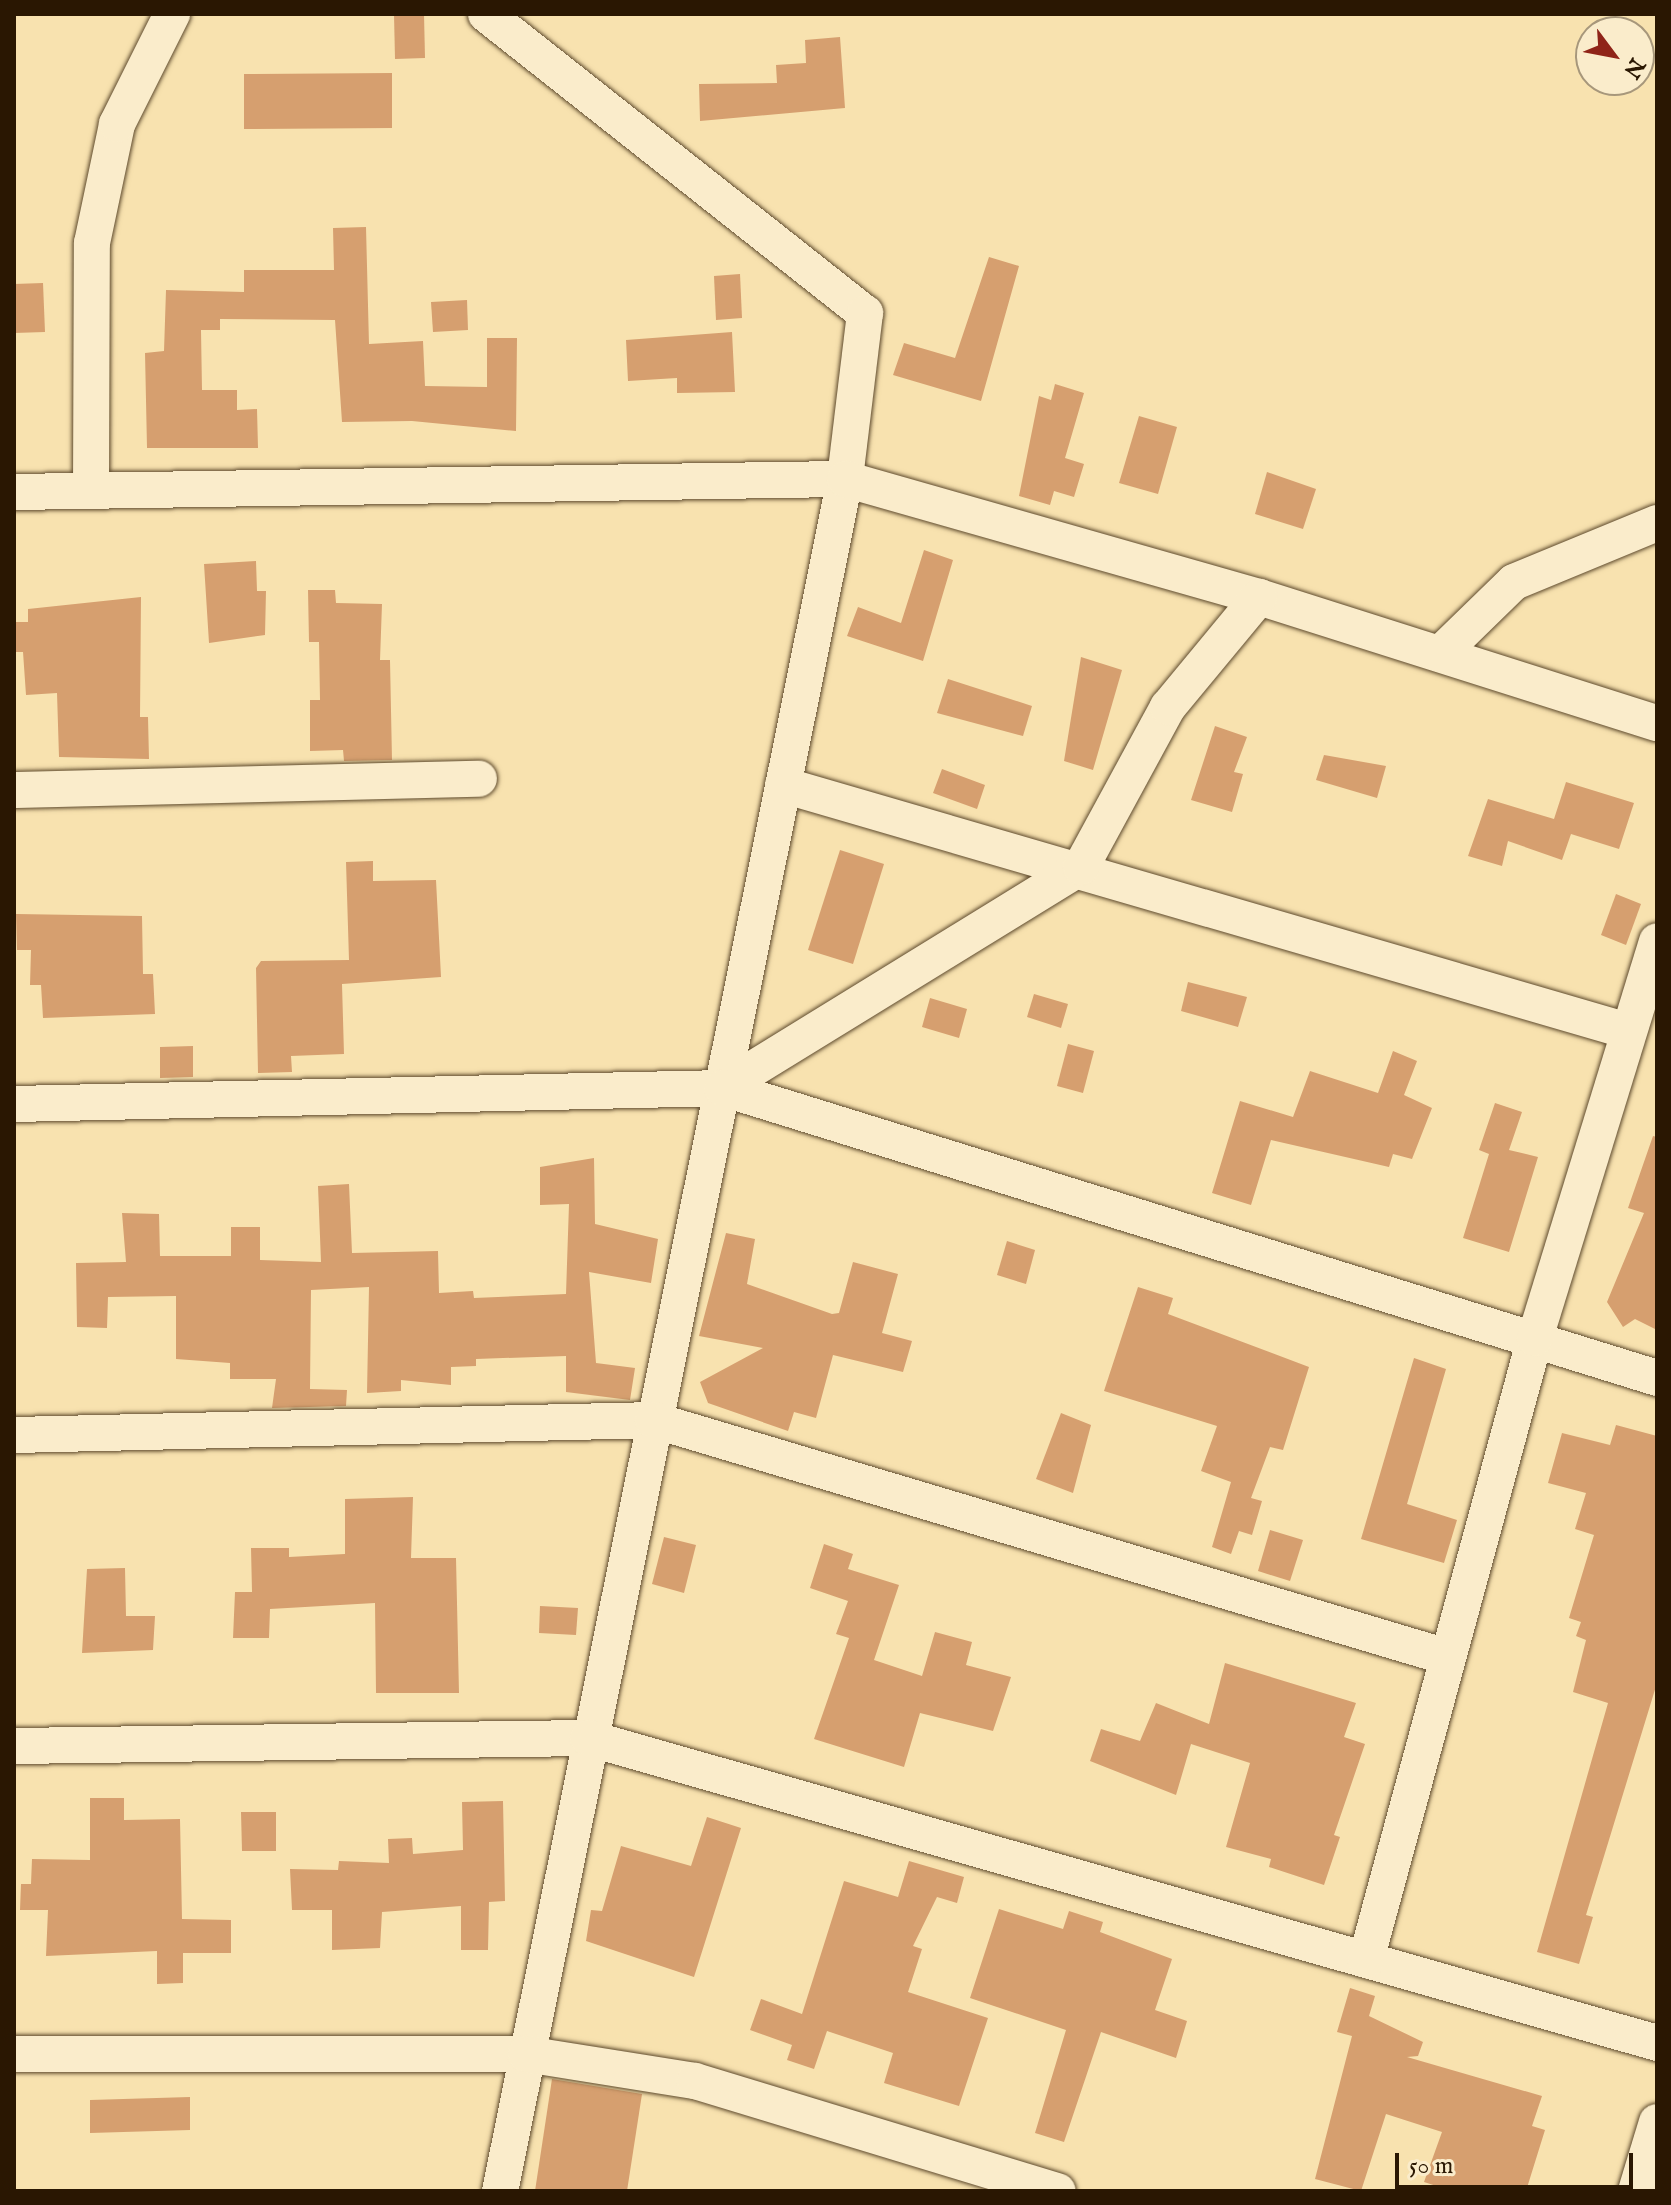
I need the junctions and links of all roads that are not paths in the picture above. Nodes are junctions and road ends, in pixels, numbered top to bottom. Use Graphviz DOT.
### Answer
graph roads {
  1 [pos="172,14"];
  2 [pos="486,14"];
  3 [pos="845,479"];
  4 [pos="91,490"];
  5 [pos="14,492"];
  6 [pos="1657,523"];
  7 [pos="1259,597"];
  8 [pos="1440,654"];
  9 [pos="1657,723"];
  10 [pos="479,779"];
  11 [pos="783,785"];
  12 [pos="14,790"];
  13 [pos="1081,867"];
  14 [pos="1657,941"];
  15 [pos="1628,1031"];
  16 [pos="722,1088"];
  17 [pos="14,1104"];
  18 [pos="1535,1338"];
  19 [pos="1657,1378"];
  20 [pos="653,1420"];
  21 [pos="14,1435"];
  22 [pos="1447,1657"];
  23 [pos="588,1738"];
  24 [pos="14,1746"];
  25 [pos="1366,1960"];
  26 [pos="1657,2043"];
  27 [pos="14,2054"];
  28 [pos="526,2054"];
  29 [pos="1657,2122"];
  30 [pos="500,2191"];
  31 [pos="1058,2191"];
  32 [pos="1636,2191"];
  1 -- 4 [label="street"];
  2 -- 3 [label="street"];
  3 -- 4 [label="street"];
  3 -- 7 [label="street"];
  3 -- 11 [label="street"];
  4 -- 5 [label="street"];
  6 -- 8 [label="street"];
  7 -- 8 [label="street"];
  7 -- 13 [label="street"];
  8 -- 9 [label="street"];
  10 -- 12 [label="street"];
  11 -- 13 [label="street"];
  11 -- 16 [label="street"];
  13 -- 15 [label="street"];
  13 -- 16 [label="street"];
  14 -- 15 [label="street"];
  15 -- 18 [label="street"];
  16 -- 17 [label="street"];
  16 -- 18 [label="street"];
  16 -- 20 [label="street"];
  18 -- 19 [label="street"];
  18 -- 22 [label="street"];
  20 -- 21 [label="street"];
  20 -- 22 [label="street"];
  20 -- 23 [label="street"];
  22 -- 25 [label="street"];
  23 -- 24 [label="street"];
  23 -- 25 [label="street"];
  23 -- 28 [label="street"];
  25 -- 26 [label="street"];
  27 -- 28 [label="street"];
  28 -- 30 [label="street"];
  28 -- 31 [label="street"];
  29 -- 32 [label="street"];
}
